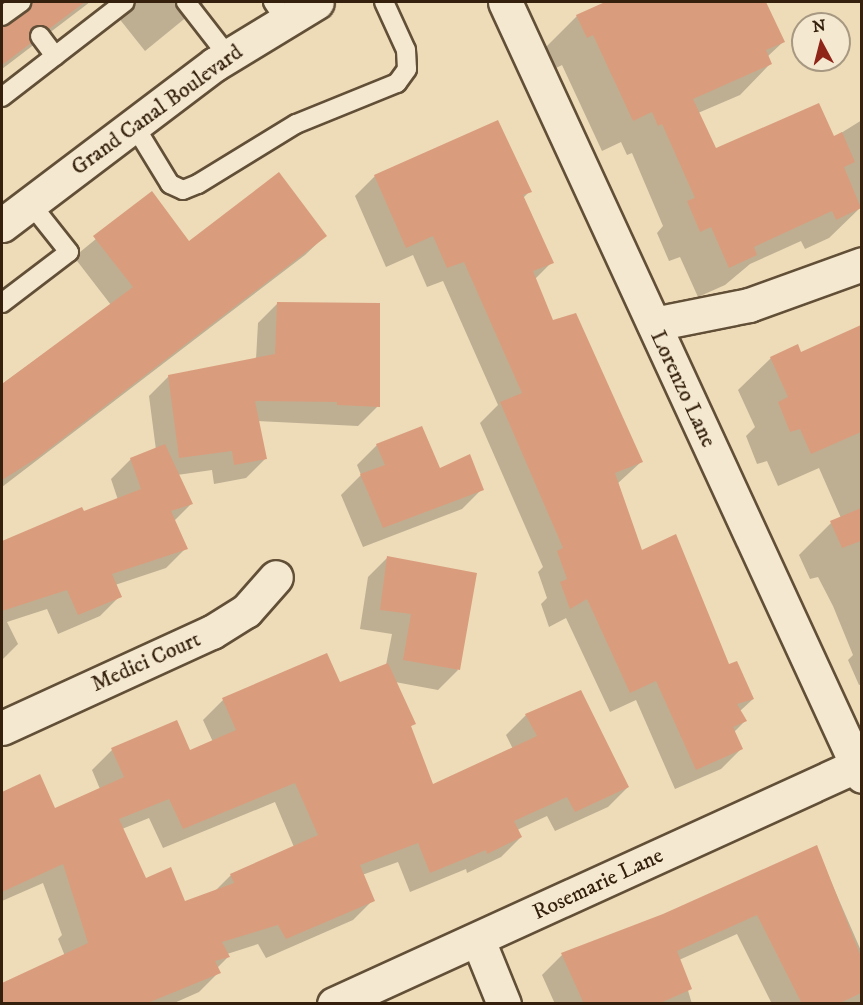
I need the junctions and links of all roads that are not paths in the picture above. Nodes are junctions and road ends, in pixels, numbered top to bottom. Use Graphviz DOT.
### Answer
graph roads {
  1 [pos="21,2"];
  2 [pos="125,2"];
  3 [pos="186,2"];
  4 [pos="317,2"];
  5 [pos="384,2"];
  6 [pos="505,2"];
  7 [pos="279,10"];
  8 [pos="2,16"];
  9 [pos="40,36"];
  10 [pos="55,56"];
  11 [pos="228,56"];
  12 [pos="2,97"];
  13 [pos="134,125"];
  14 [pos="30,203"];
  15 [pos="2,225"];
  16 [pos="861,264"];
  17 [pos="2,303"];
  18 [pos="654,324"];
  19 [pos="276,577"];
  20 [pos="2,728"];
  21 [pos="860,768"];
  22 [pos="478,940"];
  23 [pos="334,1004"];
  24 [pos="504,1004"];
  1 -- 8 [label="lane"];
  2 -- 10 [label="lane"];
  3 -- 11 [label="lane"];
  4 -- 7 [label="street, Grand Canal Boulevard"];
  5 -- 13 [label="lane"];
  6 -- 18 [label="street, Lorenzo Lane"];
  7 -- 11 [label="street, Grand Canal Boulevard"];
  9 -- 10 [label="lane"];
  10 -- 12 [label="lane"];
  11 -- 13 [label="street, Grand Canal Boulevard"];
  13 -- 14 [label="street, Grand Canal Boulevard"];
  14 -- 15 [label="street, Grand Canal Boulevard"];
  14 -- 17 [label="lane"];
  16 -- 18 [label="street"];
  18 -- 21 [label="street, Lorenzo Lane"];
  19 -- 20 [label="street, Medici Court"];
  21 -- 22 [label="street, Rosemarie Lane"];
  22 -- 23 [label="street, Rosemarie Lane"];
  22 -- 24 [label="street"];
}
